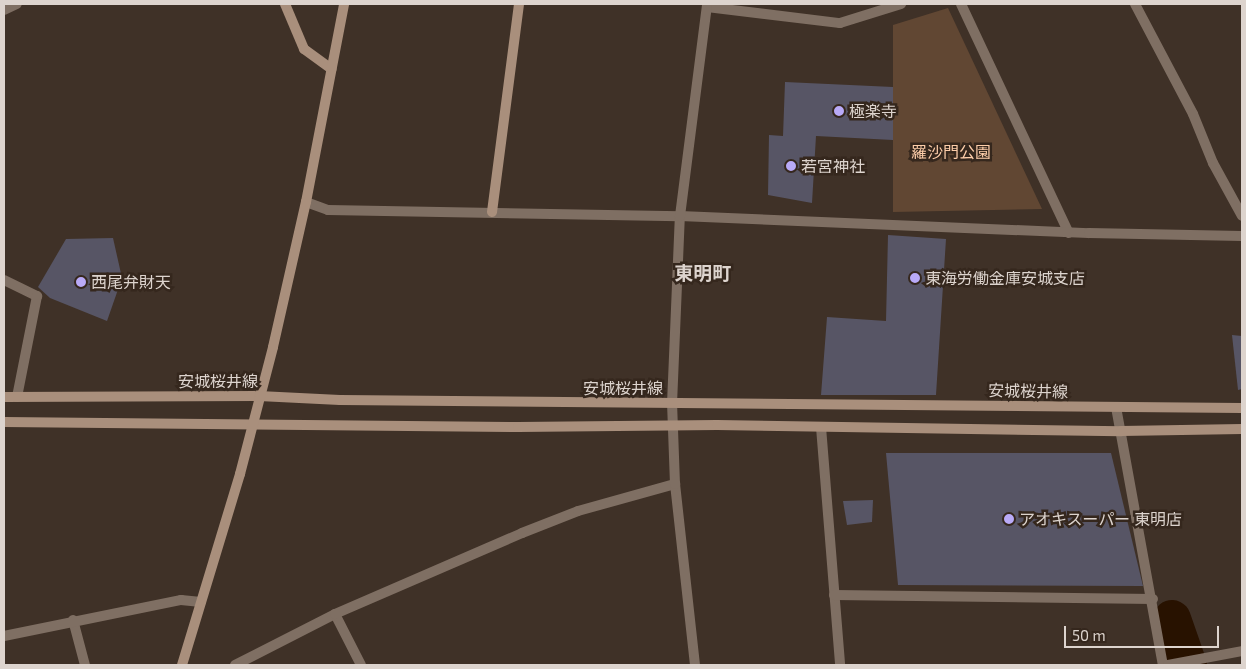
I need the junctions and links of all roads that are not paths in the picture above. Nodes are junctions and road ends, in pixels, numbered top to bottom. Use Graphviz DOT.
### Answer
graph roads {
  1 [pos="17,4"];
  2 [pos="285,4"];
  3 [pos="344,4"];
  4 [pos="519,4"];
  5 [pos="901,4"];
  6 [pos="961,4"];
  7 [pos="1135,4"];
  8 [pos="707,5"];
  9 [pos="4,10"];
  10 [pos="332,69"];
  11 [pos="306,202"];
  12 [pos="492,212"];
  13 [pos="680,216"];
  14 [pos="1242,216"];
  15 [pos="1069,233"];
  16 [pos="1242,236"];
  17 [pos="4,280"];
  18 [pos="259,396"];
  19 [pos="4,397"];
  20 [pos="17,397"];
  21 [pos="672,404"];
  22 [pos="1116,407"];
  23 [pos="1242,408"];
  24 [pos="4,422"];
  25 [pos="253,424"];
  26 [pos="672,425"];
  27 [pos="821,428"];
  28 [pos="1242,429"];
  29 [pos="1121,432"];
  30 [pos="675,484"];
  31 [pos="834,595"];
  32 [pos="1153,599"];
  33 [pos="201,602"];
  34 [pos="335,614"];
  35 [pos="73,620"];
  36 [pos="4,636"];
  37 [pos="1242,651"];
  38 [pos="85,665"];
  39 [pos="182,665"];
  40 [pos="235,665"];
  41 [pos="361,665"];
  42 [pos="696,665"];
  43 [pos="840,665"];
  44 [pos="1163,665"];
  45 [pos="1168,665"];
  1 -- 9 [label="street"];
  2 -- 10 [label="main road"];
  3 -- 10 [label="main road"];
  4 -- 12 [label="main road"];
  5 -- 8 [label="street"];
  6 -- 15 [label="street"];
  7 -- 14 [label="street"];
  8 -- 13 [label="street"];
  10 -- 11 [label="main road"];
  11 -- 12 [label="street"];
  11 -- 18 [label="main road"];
  12 -- 13 [label="street"];
  13 -- 15 [label="street"];
  13 -- 21 [label="street"];
  15 -- 16 [label="street"];
  17 -- 20 [label="street"];
  18 -- 20 [label="main road, 安城桜井線"];
  18 -- 21 [label="main road, 安城桜井線"];
  18 -- 25 [label="main road"];
  19 -- 20 [label="main road, 安城桜井線"];
  21 -- 22 [label="main road, 安城桜井線"];
  21 -- 26 [label="street"];
  22 -- 23 [label="main road, 安城桜井線"];
  22 -- 29 [label="street"];
  24 -- 25 [label="main road"];
  25 -- 26 [label="main road"];
  25 -- 33 [label="main road"];
  26 -- 27 [label="main road"];
  26 -- 30 [label="street"];
  27 -- 29 [label="main road"];
  27 -- 31 [label="street"];
  28 -- 29 [label="main road"];
  29 -- 32 [label="street"];
  30 -- 34 [label="street"];
  30 -- 42 [label="street"];
  31 -- 32 [label="street"];
  31 -- 43 [label="street"];
  32 -- 44 [label="street"];
  33 -- 35 [label="street"];
  33 -- 39 [label="main road"];
  34 -- 40 [label="street"];
  34 -- 41 [label="street"];
  35 -- 36 [label="street"];
  35 -- 38 [label="street"];
  37 -- 45 [label="street"];
}
